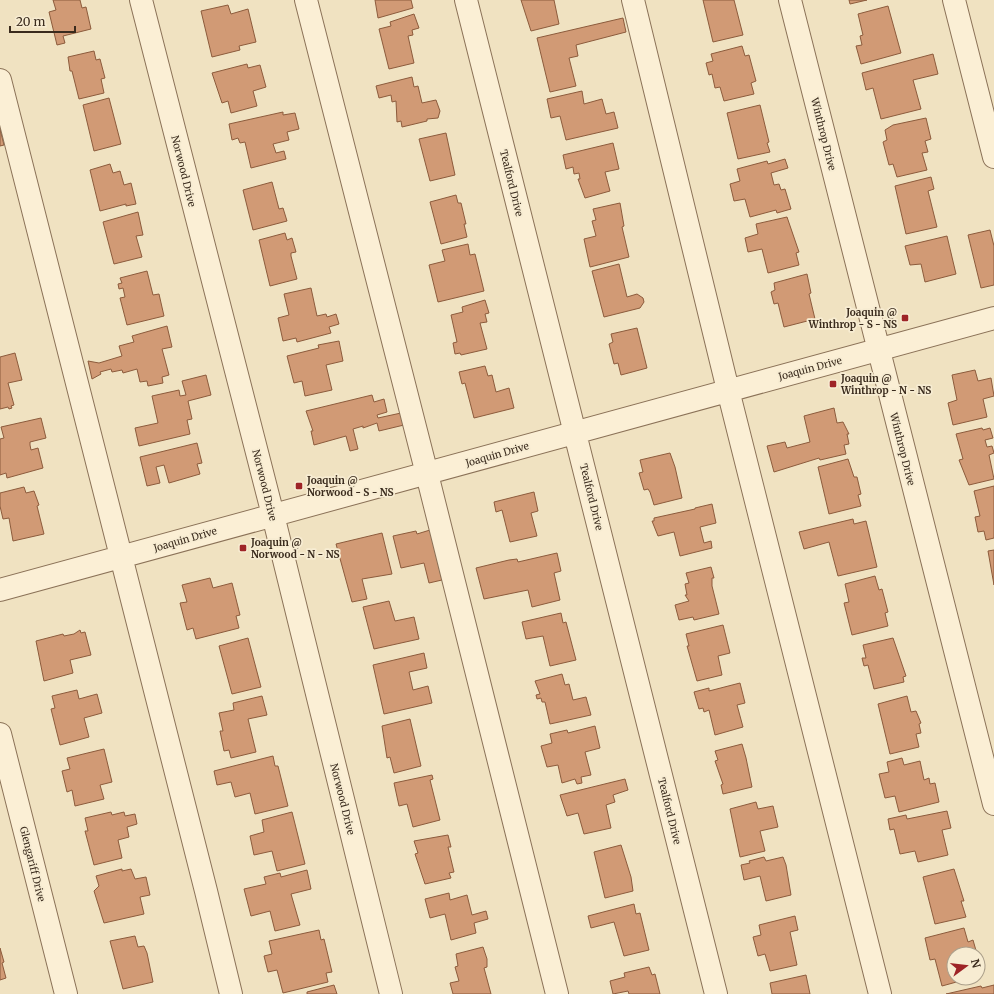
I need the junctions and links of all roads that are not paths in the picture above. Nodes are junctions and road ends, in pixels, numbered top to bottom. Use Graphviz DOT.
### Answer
graph roads {
  1 [pos="141,0"];
  2 [pos="306,0"];
  3 [pos="466,0"];
  4 [pos="633,0"];
  5 [pos="790,0"];
  6 [pos="954,0"];
  7 [pos="0,80"];
  8 [pos="994,157"];
  9 [pos="994,318"];
  10 [pos="878,350"];
  11 [pos="728,390"];
  12 [pos="575,431"];
  13 [pos="427,474"];
  14 [pos="272,515"];
  15 [pos="121,557"];
  16 [pos="0,590"];
  17 [pos="0,734"];
  18 [pos="994,804"];
  19 [pos="66,994"];
  20 [pos="231,994"];
  21 [pos="391,994"];
  22 [pos="557,994"];
  23 [pos="716,994"];
  24 [pos="880,994"];
  1 -- 14 [label="street, Norwood Drive"];
  2 -- 13 [label="street"];
  3 -- 12 [label="street, Tealford Drive"];
  4 -- 11 [label="street"];
  5 -- 10 [label="street, Winthrop Drive"];
  6 -- 8 [label="street"];
  7 -- 15 [label="street"];
  9 -- 10 [label="street, Joaquin Drive"];
  10 -- 11 [label="street, Joaquin Drive"];
  10 -- 18 [label="street, Winthrop Drive"];
  11 -- 12 [label="street, Joaquin Drive"];
  11 -- 24 [label="street"];
  12 -- 13 [label="street, Joaquin Drive"];
  12 -- 23 [label="street, Tealford Drive"];
  13 -- 14 [label="street, Joaquin Drive"];
  13 -- 22 [label="street"];
  14 -- 15 [label="street, Joaquin Drive"];
  14 -- 21 [label="street, Norwood Drive"];
  15 -- 16 [label="street, Joaquin Drive"];
  15 -- 20 [label="street"];
  17 -- 19 [label="street, Glengariff Drive"];
}
